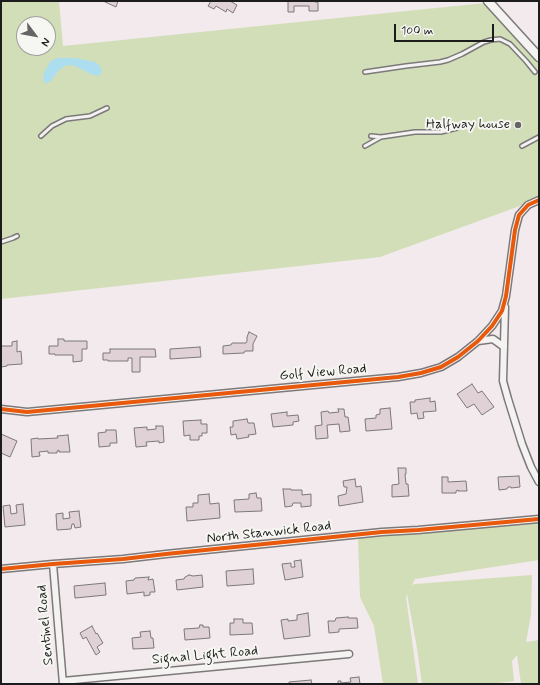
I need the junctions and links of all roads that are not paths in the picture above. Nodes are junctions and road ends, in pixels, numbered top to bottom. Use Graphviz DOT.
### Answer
graph roads {
  1 [pos="488,1"];
  2 [pos="539,56"];
  3 [pos="365,72"];
  4 [pos="535,72"];
  5 [pos="107,108"];
  6 [pos="442,130"];
  7 [pos="41,136"];
  8 [pos="371,136"];
  9 [pos="381,137"];
  10 [pos="539,138"];
  11 [pos="365,146"];
  12 [pos="522,146"];
  13 [pos="539,200"];
  14 [pos="17,236"];
  15 [pos="1,242"];
  16 [pos="506,296"];
  17 [pos="478,341"];
  18 [pos="504,347"];
  19 [pos="1,409"];
  20 [pos="539,482"];
  21 [pos="539,519"];
  22 [pos="53,564"];
  23 [pos="1,569"];
  24 [pos="349,654"];
  25 [pos="63,683"];
  1 -- 2 [label="main road"];
  3 -- 4 [label="lane"];
  5 -- 7 [label="lane"];
  6 -- 9 [label="lane"];
  8 -- 9 [label="lane"];
  9 -- 11 [label="lane"];
  10 -- 12 [label="lane"];
  13 -- 16 [label="street, Golf View Road"];
  14 -- 15 [label="lane"];
  16 -- 17 [label="street, Golf View Road"];
  16 -- 18 [label="street"];
  17 -- 18 [label="street"];
  17 -- 19 [label="street, Golf View Road"];
  18 -- 20 [label="street"];
  21 -- 22 [label="street, North Stanwick Road"];
  22 -- 23 [label="street, North Stanwick Road"];
  22 -- 25 [label="street, Sentinel Road"];
  24 -- 25 [label="street, Signal Light Road"];
}
